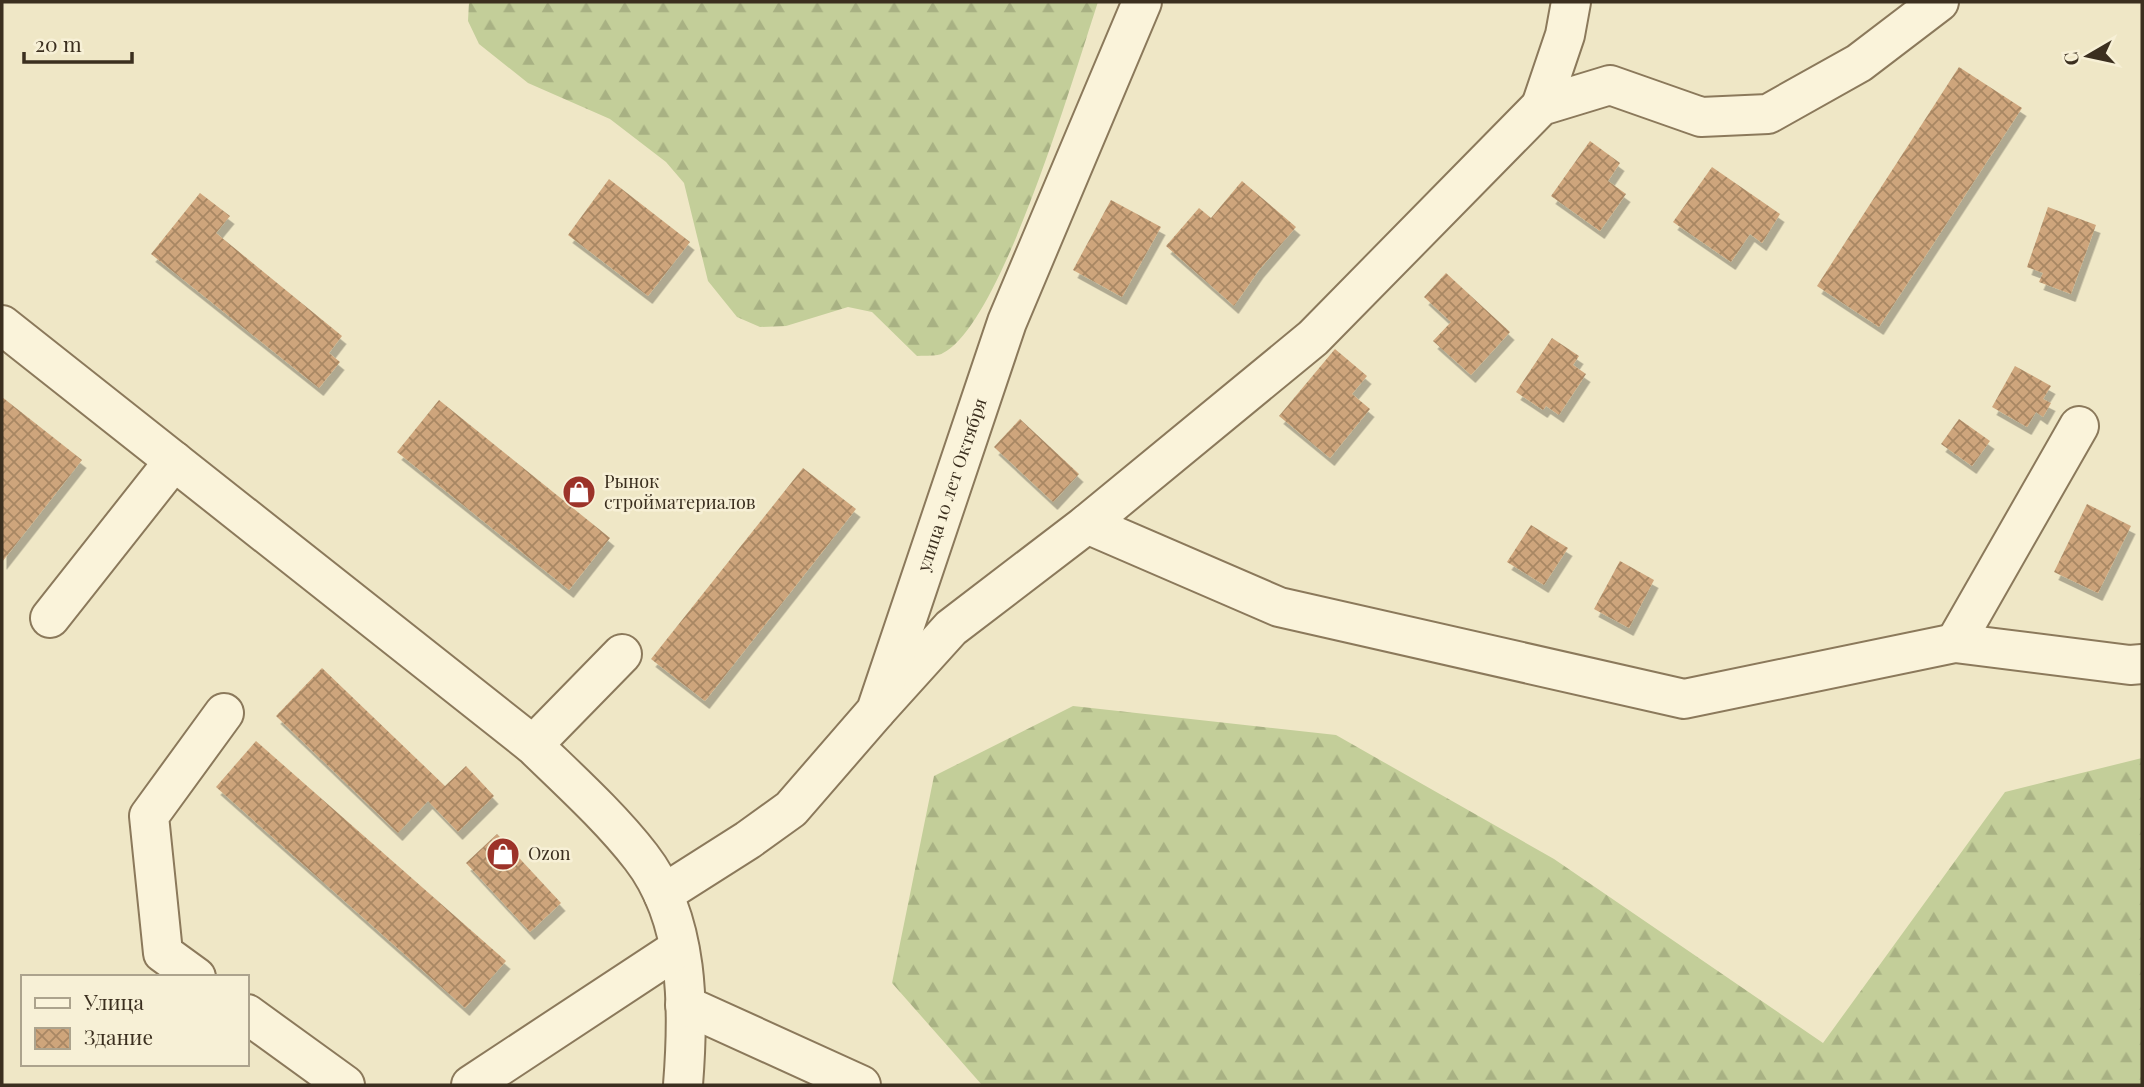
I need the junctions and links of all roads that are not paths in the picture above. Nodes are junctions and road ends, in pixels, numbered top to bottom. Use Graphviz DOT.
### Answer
graph roads {
  1 [pos="1142,2"];
  2 [pos="1571,2"];
  3 [pos="1939,2"];
  4 [pos="1541,106"];
  5 [pos="2,325"];
  6 [pos="2079,426"];
  7 [pos="174,461"];
  8 [pos="1087,524"];
  9 [pos="50,618"];
  10 [pos="1955,643"];
  11 [pos="622,654"];
  12 [pos="2142,664"];
  13 [pos="876,711"];
  14 [pos="224,713"];
  15 [pos="533,745"];
  16 [pos="663,894"];
  17 [pos="679,948"];
  18 [pos="193,975"];
  19 [pos="685,1005"];
  20 [pos="248,1015"];
  21 [pos="693,1081"];
  22 [pos="345,1085"];
  23 [pos="471,1085"];
  24 [pos="861,1085"];
  1 -- 13 [label="street, улица 10 лет Октября"];
  2 -- 4 [label="street"];
  3 -- 4 [label="street"];
  4 -- 8 [label="street"];
  5 -- 7 [label="street"];
  6 -- 10 [label="street"];
  7 -- 9 [label="street"];
  7 -- 15 [label="street"];
  8 -- 10 [label="street"];
  8 -- 13 [label="street"];
  10 -- 12 [label="street"];
  11 -- 15 [label="street"];
  13 -- 16 [label="street, улица 10 лет Октября"];
  14 -- 18 [label="street"];
  15 -- 16 [label="street"];
  16 -- 17 [label="street"];
  17 -- 19 [label="street"];
  17 -- 23 [label="street"];
  19 -- 21 [label="street"];
  19 -- 24 [label="street"];
  20 -- 22 [label="street"];
}
